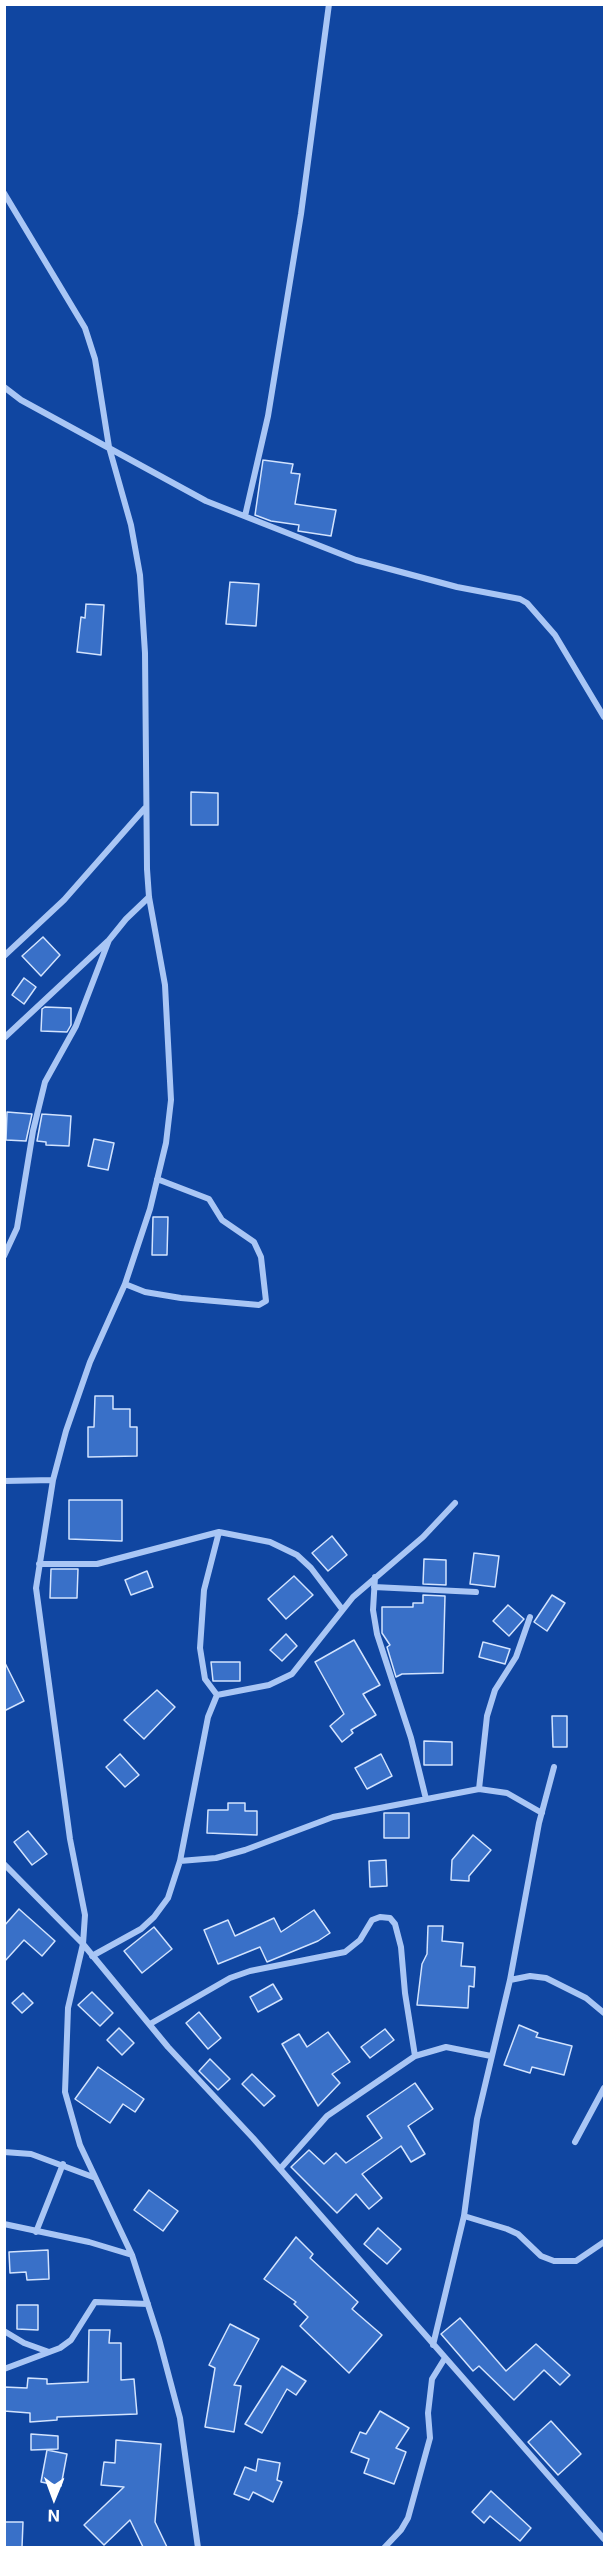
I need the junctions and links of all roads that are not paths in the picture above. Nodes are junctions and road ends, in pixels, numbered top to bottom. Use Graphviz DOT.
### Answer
graph roads {
  1 [pos="329,4"];
  2 [pos="4,193"];
  3 [pos="4,387"];
  4 [pos="109,447"];
  5 [pos="245,516"];
  6 [pos="604,717"];
  7 [pos="145,808"];
  8 [pos="149,897"];
  9 [pos="109,940"];
  10 [pos="4,956"];
  11 [pos="4,1038"];
  12 [pos="157,1179"];
  13 [pos="4,1256"];
  14 [pos="125,1284"];
  15 [pos="53,1480"];
  16 [pos="4,1481"];
  17 [pos="455,1503"];
  18 [pos="219,1532"];
  19 [pos="39,1564"];
  20 [pos="375,1577"];
  21 [pos="374,1587"];
  22 [pos="476,1592"];
  23 [pos="342,1609"];
  24 [pos="530,1617"];
  25 [pos="217,1695"];
  26 [pos="554,1767"];
  27 [pos="479,1788"];
  28 [pos="426,1799"];
  29 [pos="542,1813"];
  30 [pos="180,1861"];
  31 [pos="4,1864"];
  32 [pos="83,1944"];
  33 [pos="92,1956"];
  34 [pos="510,1980"];
  35 [pos="604,2013"];
  36 [pos="150,2024"];
  37 [pos="415,2056"];
  38 [pos="491,2056"];
  39 [pos="604,2088"];
  40 [pos="575,2142"];
  41 [pos="4,2152"];
  42 [pos="63,2164"];
  43 [pos="280,2169"];
  44 [pos="93,2178"];
  45 [pos="464,2216"];
  46 [pos="4,2224"];
  47 [pos="36,2232"];
  48 [pos="604,2242"];
  49 [pos="132,2255"];
  50 [pos="148,2304"];
  51 [pos="4,2331"];
  52 [pos="433,2345"];
  53 [pos="50,2352"];
  54 [pos="445,2358"];
  55 [pos="4,2369"];
  56 [pos="604,2539"];
  57 [pos="198,2547"];
  58 [pos="384,2547"];
  1 -- 5 [label="street"];
  2 -- 4 [label="street"];
  3 -- 4 [label="street"];
  4 -- 5 [label="street"];
  4 -- 7 [label="street"];
  5 -- 6 [label="street"];
  7 -- 8 [label="street"];
  7 -- 10 [label="street"];
  8 -- 9 [label="street"];
  8 -- 12 [label="street"];
  9 -- 11 [label="street"];
  9 -- 13 [label="street"];
  12 -- 14 [label="street"];
  12 -- 14 [label="street"];
  14 -- 15 [label="street"];
  15 -- 16 [label="street"];
  15 -- 19 [label="street"];
  17 -- 20 [label="street"];
  18 -- 19 [label="street"];
  18 -- 23 [label="street"];
  18 -- 25 [label="street"];
  19 -- 32 [label="street"];
  20 -- 21 [label="street"];
  20 -- 23 [label="street"];
  21 -- 22 [label="street"];
  21 -- 28 [label="street"];
  23 -- 25 [label="street"];
  24 -- 27 [label="street"];
  25 -- 30 [label="street"];
  26 -- 29 [label="street"];
  27 -- 28 [label="street"];
  27 -- 29 [label="street"];
  28 -- 30 [label="street"];
  29 -- 34 [label="street"];
  30 -- 33 [label="street"];
  31 -- 32 [label="street"];
  32 -- 33 [label="street"];
  32 -- 44 [label="street"];
  33 -- 36 [label="street"];
  34 -- 35 [label="street"];
  34 -- 38 [label="street"];
  36 -- 37 [label="street"];
  36 -- 43 [label="street"];
  37 -- 38 [label="street"];
  37 -- 43 [label="street"];
  38 -- 45 [label="street"];
  39 -- 40 [label="street"];
  41 -- 42 [label="street"];
  42 -- 44 [label="street"];
  42 -- 47 [label="street"];
  43 -- 52 [label="street"];
  44 -- 49 [label="street"];
  45 -- 48 [label="street"];
  45 -- 52 [label="street"];
  46 -- 47 [label="street"];
  47 -- 49 [label="street"];
  49 -- 50 [label="street"];
  50 -- 53 [label="street"];
  50 -- 57 [label="street"];
  51 -- 53 [label="street"];
  52 -- 54 [label="street"];
  53 -- 55 [label="street"];
  54 -- 56 [label="street"];
  54 -- 58 [label="street"];
}
